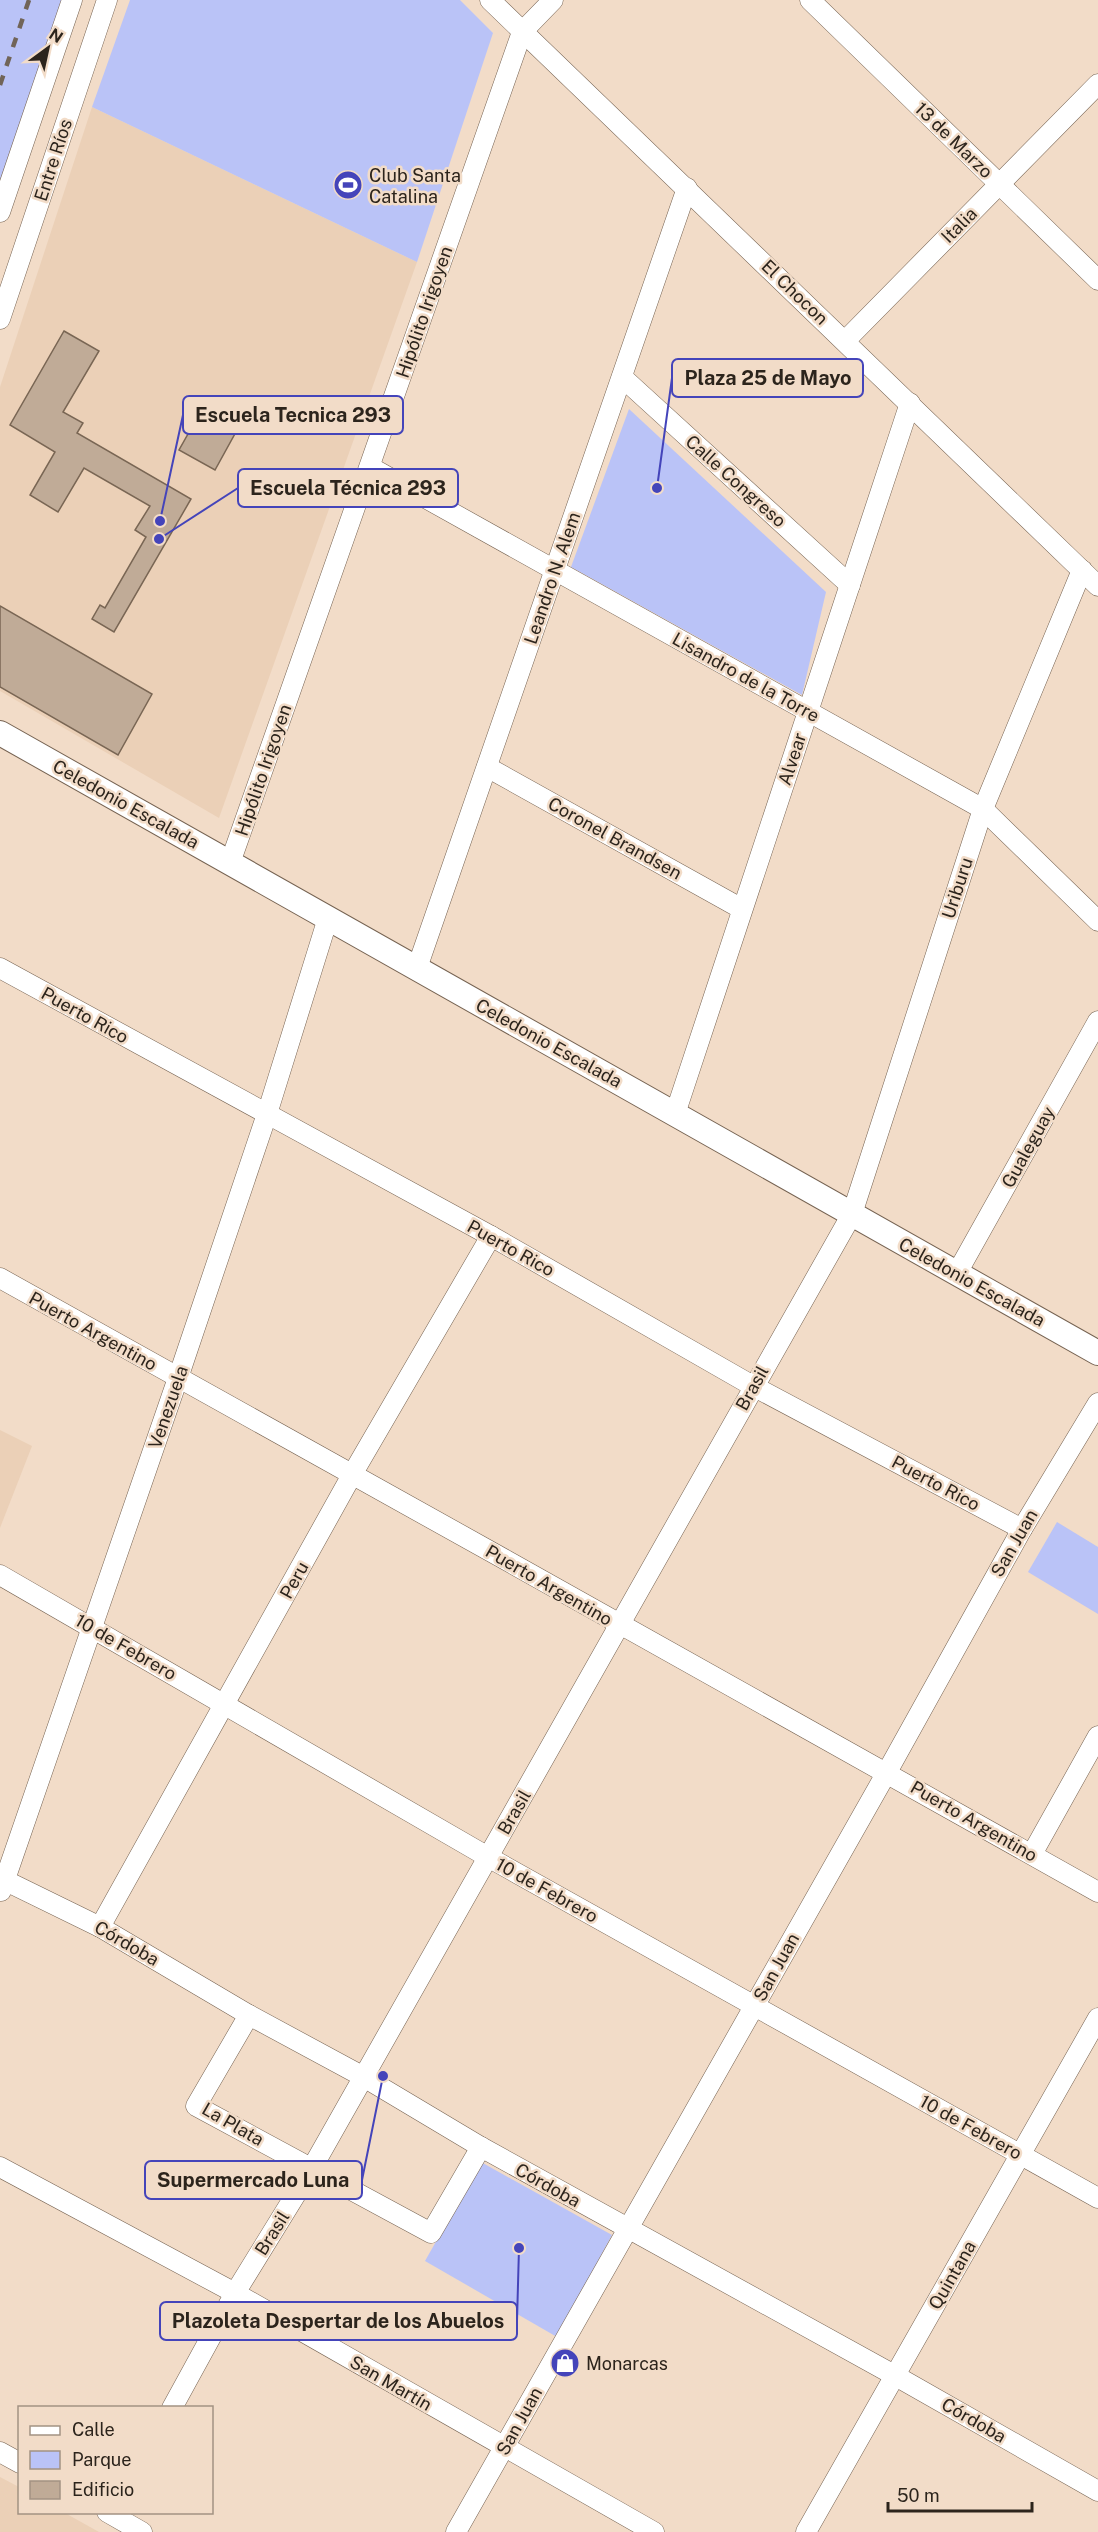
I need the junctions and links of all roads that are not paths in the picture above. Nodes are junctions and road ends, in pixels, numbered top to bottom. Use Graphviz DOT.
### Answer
graph roads {
  1 [pos="72,0"];
  2 [pos="107,0"];
  3 [pos="490,0"];
  4 [pos="553,0"];
  5 [pos="810,0"];
  6 [pos="522,32"];
  7 [pos="49,68"];
  8 [pos="81,78"];
  9 [pos="1098,84"];
  10 [pos="1000,184"];
  11 [pos="687,188"];
  12 [pos="0,212"];
  13 [pos="1098,280"];
  14 [pos="0,319"];
  15 [pos="845,341"];
  16 [pos="622,377"];
  17 [pos="910,404"];
  18 [pos="370,467"];
  19 [pos="1082,570"];
  20 [pos="554,571"];
  21 [pos="850,585"];
  22 [pos="1098,586"];
  23 [pos="808,711"];
  24 [pos="0,733"];
  25 [pos="487,767"];
  26 [pos="983,809"];
  27 [pos="230,863"];
  28 [pos="742,909"];
  29 [pos="328,918"];
  30 [pos="1098,921"];
  31 [pos="0,968"];
  32 [pos="417,968"];
  33 [pos="1098,1021"];
  34 [pos="267,1114"];
  35 [pos="675,1114"];
  36 [pos="852,1214"];
  37 [pos="491,1236"];
  38 [pos="957,1274"];
  39 [pos="0,1278"];
  40 [pos="1098,1352"];
  41 [pos="178,1378"];
  42 [pos="753,1386"];
  43 [pos="1098,1403"];
  44 [pos="353,1473"];
  45 [pos="1022,1529"];
  46 [pos="0,1575"];
  47 [pos="620,1625"];
  48 [pos="91,1627"];
  49 [pos="225,1704"];
  50 [pos="1098,1736"];
  51 [pos="887,1772"];
  52 [pos="1032,1854"];
  53 [pos="488,1857"];
  54 [pos="1,1883"];
  55 [pos="1098,1892"];
  56 [pos="100,1927"];
  57 [pos="754,2006"];
  58 [pos="249,2015"];
  59 [pos="1098,2018"];
  60 [pos="362,2076"];
  61 [pos="481,2147"];
  62 [pos="1020,2155"];
  63 [pos="0,2167"];
  64 [pos="312,2168"];
  65 [pos="1098,2198"];
  66 [pos="626,2229"];
  67 [pos="235,2293"];
  68 [pos="894,2375"];
  69 [pos="173,2406"];
  70 [pos="504,2447"];
  71 [pos="0,2452"];
  72 [pos="18,2462"];
  73 [pos="1098,2491"];
  74 [pos="113,2514"];
  75 [pos="142,2532"];
  76 [pos="456,2532"];
  77 [pos="654,2532"];
  78 [pos="806,2532"];
  1 -- 7 [label="street, Entre Ríos"];
  2 -- 8 [label="street, Entre Ríos"];
  3 -- 6 [label="street, El Chocon"];
  4 -- 6 [label="street"];
  5 -- 10 [label="street, 13 de Marzo"];
  6 -- 11 [label="street, El Chocon"];
  6 -- 18 [label="street, Hipólito Irigoyen"];
  7 -- 8 [label="street"];
  7 -- 12 [label="street, Entre Ríos"];
  8 -- 14 [label="street, Entre Ríos"];
  9 -- 10 [label="street, Italia"];
  10 -- 13 [label="street, 13 de Marzo"];
  10 -- 15 [label="street, Italia"];
  11 -- 15 [label="street, El Chocon"];
  11 -- 16 [label="street, Leandro N. Alem"];
  15 -- 17 [label="street, El Chocon"];
  16 -- 20 [label="street, Leandro N. Alem"];
  16 -- 21 [label="street, Calle Congreso"];
  17 -- 19 [label="street, El Chocon"];
  17 -- 21 [label="street, Alvear"];
  18 -- 20 [label="street, Lisandro de la Torre"];
  18 -- 27 [label="street, Hipólito Irigoyen"];
  19 -- 22 [label="street, El Chocon"];
  19 -- 26 [label="street, Uriburu"];
  20 -- 23 [label="street, Lisandro de la Torre"];
  20 -- 25 [label="street, Leandro N. Alem"];
  21 -- 23 [label="street, Alvear"];
  23 -- 26 [label="street, Lisandro de la Torre"];
  23 -- 28 [label="street, Alvear"];
  24 -- 27 [label="main road, Celedonio Escalada"];
  25 -- 28 [label="street, Coronel Brandsen"];
  25 -- 32 [label="street, Leandro N. Alem"];
  26 -- 30 [label="street, Lisandro de la Torre"];
  26 -- 36 [label="street, Uriburu"];
  27 -- 29 [label="main road, Celedonio Escalada"];
  28 -- 35 [label="street, Alvear"];
  29 -- 32 [label="main road, Celedonio Escalada"];
  29 -- 34 [label="street, Venezuela"];
  31 -- 34 [label="street, Puerto Rico"];
  32 -- 35 [label="main road, Celedonio Escalada"];
  33 -- 38 [label="street, Gualeguay"];
  34 -- 37 [label="street, Puerto Rico"];
  34 -- 41 [label="street, Venezuela"];
  35 -- 36 [label="main road, Celedonio Escalada"];
  36 -- 38 [label="main road, Celedonio Escalada"];
  36 -- 42 [label="street, Brasil"];
  37 -- 42 [label="street, Puerto Rico"];
  37 -- 44 [label="street, Peru"];
  38 -- 40 [label="main road, Celedonio Escalada"];
  39 -- 41 [label="street, Puerto Argentino"];
  41 -- 44 [label="street, Puerto Argentino"];
  41 -- 48 [label="street, Venezuela"];
  42 -- 45 [label="street, Puerto Rico"];
  42 -- 47 [label="street, Brasil"];
  43 -- 45 [label="street, San Juan"];
  44 -- 47 [label="street, Puerto Argentino"];
  44 -- 49 [label="street, Peru"];
  45 -- 51 [label="street, San Juan"];
  46 -- 48 [label="street, 10 de Febrero"];
  47 -- 51 [label="street, Puerto Argentino"];
  47 -- 53 [label="street, Brasil"];
  48 -- 49 [label="street, 10 de Febrero"];
  48 -- 54 [label="street, Venezuela"];
  49 -- 53 [label="street, 10 de Febrero"];
  49 -- 56 [label="street, Peru"];
  50 -- 52 [label="street"];
  51 -- 52 [label="street, Puerto Argentino"];
  51 -- 57 [label="street, San Juan"];
  52 -- 55 [label="street, Puerto Argentino"];
  53 -- 57 [label="street, 10 de Febrero"];
  53 -- 60 [label="street, Brasil"];
  54 -- 56 [label="street, Córdoba"];
  56 -- 58 [label="street, Córdoba"];
  57 -- 62 [label="street, 10 de Febrero"];
  57 -- 66 [label="street, San Juan"];
  58 -- 60 [label="street, Córdoba"];
  58 -- 64 [label="street, La Plata"];
  59 -- 62 [label="street, Quintana"];
  60 -- 61 [label="street, Córdoba"];
  60 -- 64 [label="street, Brasil"];
  61 -- 64 [label="street, La Plata"];
  61 -- 66 [label="street, Córdoba"];
  62 -- 65 [label="street, 10 de Febrero"];
  62 -- 68 [label="street, Quintana"];
  63 -- 67 [label="street, San Martín"];
  64 -- 67 [label="street, Brasil"];
  66 -- 68 [label="street, Córdoba"];
  66 -- 70 [label="street, San Juan"];
  67 -- 69 [label="street, Brasil"];
  67 -- 70 [label="street, San Martín"];
  68 -- 73 [label="street, Córdoba"];
  68 -- 78 [label="street, Quintana"];
  70 -- 76 [label="street, San Juan"];
  70 -- 77 [label="street, San Martín"];
  71 -- 72 [label="street"];
  74 -- 75 [label="street"];
}
